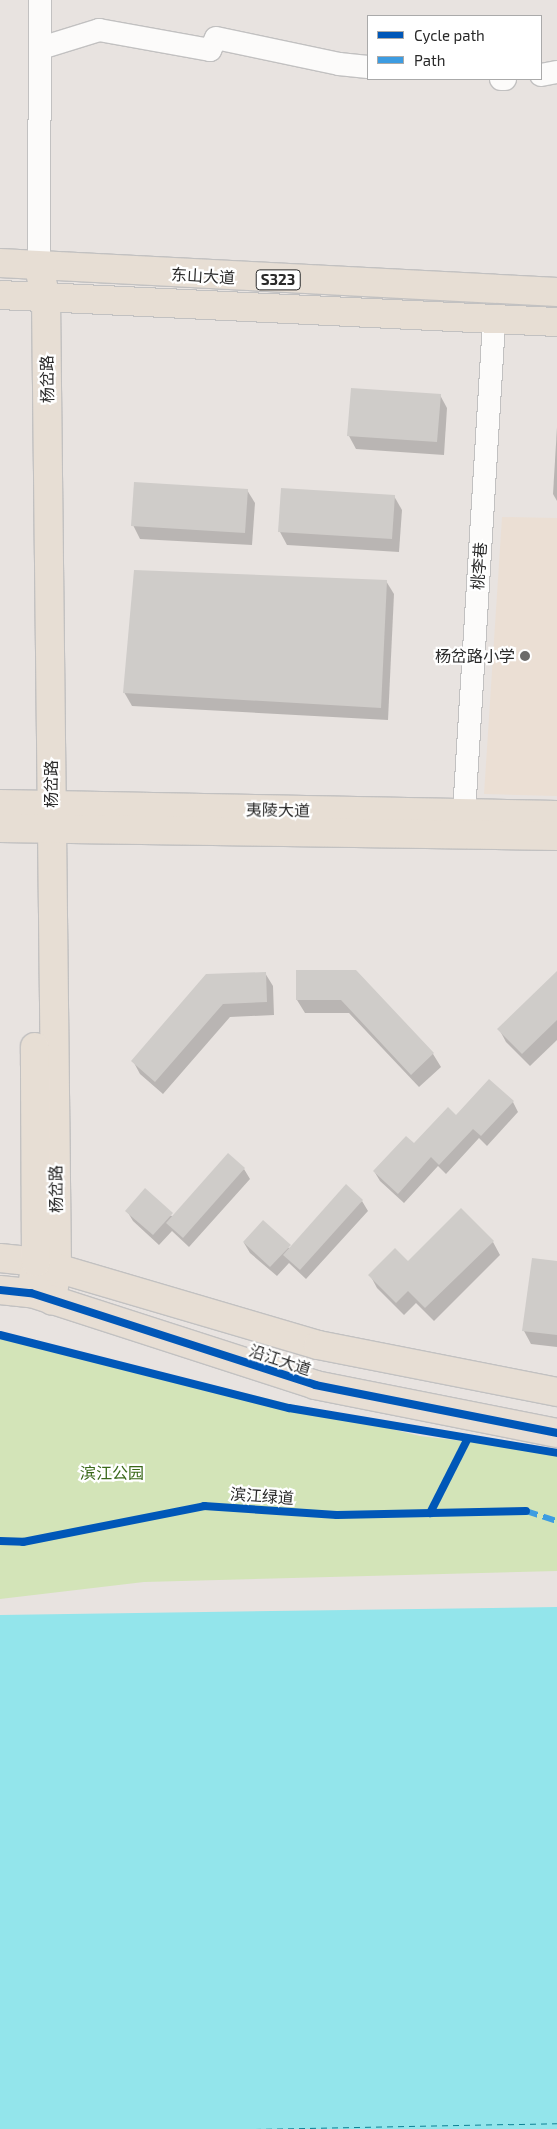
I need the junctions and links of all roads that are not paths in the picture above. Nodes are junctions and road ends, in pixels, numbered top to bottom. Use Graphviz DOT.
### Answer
graph roads {
  1 [pos="40,0"];
  2 [pos="41,48"];
  3 [pos="367,67"];
  4 [pos="557,72"];
  5 [pos="542,75"];
  6 [pos="0,263"];
  7 [pos="39,268"];
  8 [pos="557,292"];
  9 [pos="0,295"];
  10 [pos="37,298"];
  11 [pos="494,320"];
  12 [pos="557,322"];
  13 [pos="0,804"];
  14 [pos="464,813"];
  15 [pos="557,815"];
  16 [pos="43,817"];
  17 [pos="0,828"];
  18 [pos="557,836"];
  19 [pos="0,1258"];
  20 [pos="46,1265"];
  21 [pos="0,1290"];
  22 [pos="41,1297"];
  23 [pos="557,1392"];
  24 [pos="557,1433"];
  1 -- 2 [label="street, 杨岔路"];
  2 -- 3 [label="street"];
  2 -- 7 [label="street, 杨岔路"];
  4 -- 5 [label="street"];
  6 -- 7 [label="main road, 东山大道 / S323"];
  7 -- 8 [label="main road, 东山大道 / S323"];
  7 -- 10 [label="main road, 杨岔路"];
  9 -- 10 [label="main road, 东山大道"];
  10 -- 11 [label="main road, 东山大道"];
  10 -- 16 [label="main road, 杨岔路"];
  11 -- 12 [label="main road, 东山大道"];
  11 -- 14 [label="street, 桃李巷"];
  13 -- 16 [label="main road, 夷陵大道"];
  14 -- 15 [label="main road, 夷陵大道"];
  14 -- 16 [label="main road, 夷陵大道"];
  16 -- 17 [label="main road, 夷陵大道"];
  16 -- 18 [label="main road, 夷陵大道"];
  16 -- 20 [label="main road, 杨岔路"];
  19 -- 20 [label="main road, 沿江大道"];
  20 -- 22 [label="main road, 杨岔路"];
  20 -- 23 [label="main road, 沿江大道"];
  21 -- 22 [label="main road, 沿江大道"];
  22 -- 24 [label="main road, 沿江大道"];
}
